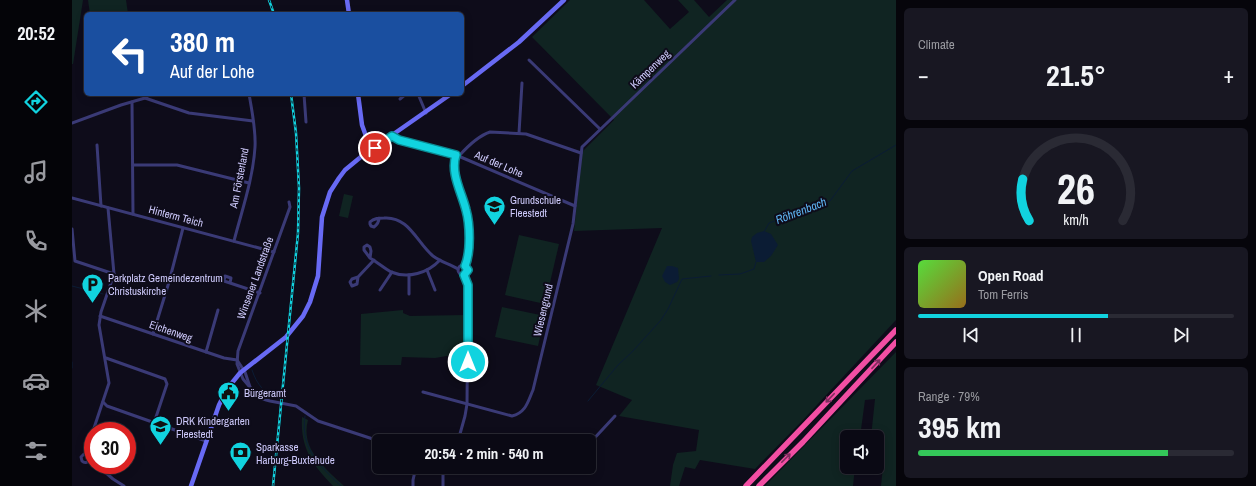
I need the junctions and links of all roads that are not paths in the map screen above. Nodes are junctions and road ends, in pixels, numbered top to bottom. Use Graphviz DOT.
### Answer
graph roads {
  1 [pos="347,0"];
  2 [pos="564,0"];
  3 [pos="735,0"];
  4 [pos="349,12"];
  5 [pos="529,60"];
  6 [pos="522,83"];
  7 [pos="464,84"];
  8 [pos="148,96"];
  9 [pos="249,96"];
  10 [pos="304,96"];
  11 [pos="358,96"];
  12 [pos="404,96"];
  13 [pos="419,96"];
  14 [pos="448,96"];
  15 [pos="145,98"];
  16 [pos="400,99"];
  17 [pos="132,102"];
  18 [pos="426,113"];
  19 [pos="253,121"];
  20 [pos="72,122"];
  21 [pos="306,122"];
  22 [pos="600,129"];
  23 [pos="519,133"];
  24 [pos="392,136"];
  25 [pos="97,145"];
  26 [pos="371,150"];
  27 [pos="580,153"];
  28 [pos="457,156"];
  29 [pos="133,165"];
  30 [pos="249,183"];
  31 [pos="72,198"];
  32 [pos="289,202"];
  33 [pos="101,206"];
  34 [pos="575,206"];
  35 [pos="108,208"];
  36 [pos="133,214"];
  37 [pos="379,218"];
  38 [pos="183,228"];
  39 [pos="72,230"];
  40 [pos="234,241"];
  41 [pos="274,252"];
  42 [pos="370,258"];
  43 [pos="374,260"];
  44 [pos="440,260"];
  45 [pos="465,266"];
  46 [pos="458,269"];
  47 [pos="427,270"];
  48 [pos="392,272"];
  49 [pos="114,274"];
  50 [pos="409,275"];
  51 [pos="464,275"];
  52 [pos="358,277"];
  53 [pos="230,283"];
  54 [pos="380,290"];
  55 [pos="435,290"];
  56 [pos="260,293"];
  57 [pos="409,294"];
  58 [pos="218,310"];
  59 [pos="100,316"];
  60 [pos="896,330"];
  61 [pos="153,334"];
  62 [pos="896,342"];
  63 [pos="206,352"];
  64 [pos="106,358"];
  65 [pos="237,360"];
  66 [pos="242,371"];
  67 [pos="423,392"];
  68 [pos="103,402"];
  69 [pos="467,404"];
  70 [pos="615,416"];
  71 [pos="96,422"];
  72 [pos="154,423"];
  73 [pos="460,434"];
  74 [pos="596,436"];
  75 [pos="372,439"];
  76 [pos="206,441"];
  77 [pos="107,474"];
  78 [pos="414,474"];
  79 [pos="443,474"];
  80 [pos="124,486"];
  81 [pos="191,486"];
  82 [pos="413,486"];
  83 [pos="443,486"];
  84 [pos="746,486"];
  85 [pos="759,486"];
  1 -- 4 [label="street"];
  2 -- 7 [label="street"];
  3 -- 22 [label="street, Kämpenweg"];
  5 -- 22 [label="street"];
  6 -- 23 [label="street"];
  8 -- 15 [label="street"];
  9 -- 19 [label="street, Am Försterland"];
  10 -- 21 [label="street"];
  11 -- 26 [label="street"];
  12 -- 16 [label="street"];
  13 -- 18 [label="street"];
  14 -- 18 [label="street"];
  15 -- 17 [label="street"];
  15 -- 19 [label="street"];
  17 -- 20 [label="street"];
  17 -- 29 [label="street"];
  18 -- 24 [label="street"];
  19 -- 30 [label="street, Am Försterland"];
  22 -- 27 [label="street, Kämpenweg"];
  23 -- 27 [label="street"];
  23 -- 28 [label="street"];
  24 -- 26 [label="street"];
  24 -- 28 [label="street, Auf der Lohe"];
  25 -- 33 [label="street"];
  26 -- 66 [label="street"];
  27 -- 34 [label="street, Wiesengrund"];
  28 -- 34 [label="street, Auf der Lohe"];
  28 -- 45 [label="street"];
  29 -- 30 [label="street"];
  29 -- 36 [label="street"];
  30 -- 40 [label="street, Am Försterland"];
  31 -- 33 [label="street, Hinterm Teich"];
  32 -- 41 [label="street, Winsener Landstraße"];
  33 -- 35 [label="street, Hinterm Teich"];
  34 -- 69 [label="street, Wiesengrund"];
  35 -- 36 [label="street, Hinterm Teich"];
  35 -- 49 [label="street"];
  36 -- 38 [label="street, Hinterm Teich"];
  37 -- 44 [label="street"];
  38 -- 40 [label="street, Hinterm Teich"];
  38 -- 61 [label="street"];
  39 -- 49 [label="street"];
  40 -- 41 [label="street, Hinterm Teich"];
  41 -- 56 [label="street, Winsener Landstraße"];
  42 -- 43 [label="street"];
  43 -- 48 [label="street"];
  43 -- 52 [label="street"];
  44 -- 46 [label="street"];
  44 -- 47 [label="street"];
  45 -- 46 [label="street"];
  45 -- 51 [label="street"];
  46 -- 51 [label="street"];
  47 -- 50 [label="street"];
  47 -- 55 [label="street"];
  48 -- 50 [label="street"];
  48 -- 54 [label="street"];
  49 -- 59 [label="street"];
  50 -- 57 [label="street"];
  51 -- 69 [label="street"];
  53 -- 56 [label="street"];
  56 -- 65 [label="street, Winsener Landstraße"];
  58 -- 63 [label="street"];
  59 -- 61 [label="street, Eichenweg"];
  59 -- 64 [label="street"];
  60 -- 84 [label="highway, one-way"];
  61 -- 63 [label="street, Eichenweg"];
  85 -- 62 [label="highway, one-way"];
  63 -- 65 [label="street, Eichenweg"];
  64 -- 68 [label="street"];
  64 -- 72 [label="street"];
  65 -- 66 [label="street, Winsener Landstraße"];
  66 -- 75 [label="street"];
  66 -- 76 [label="street"];
  67 -- 69 [label="street, Wiesengrund"];
  68 -- 71 [label="street"];
  68 -- 72 [label="street"];
  69 -- 73 [label="street"];
  70 -- 74 [label="street"];
  72 -- 76 [label="street"];
  76 -- 81 [label="street"];
  77 -- 80 [label="street"];
  78 -- 82 [label="street"];
  79 -- 83 [label="street"];
}
